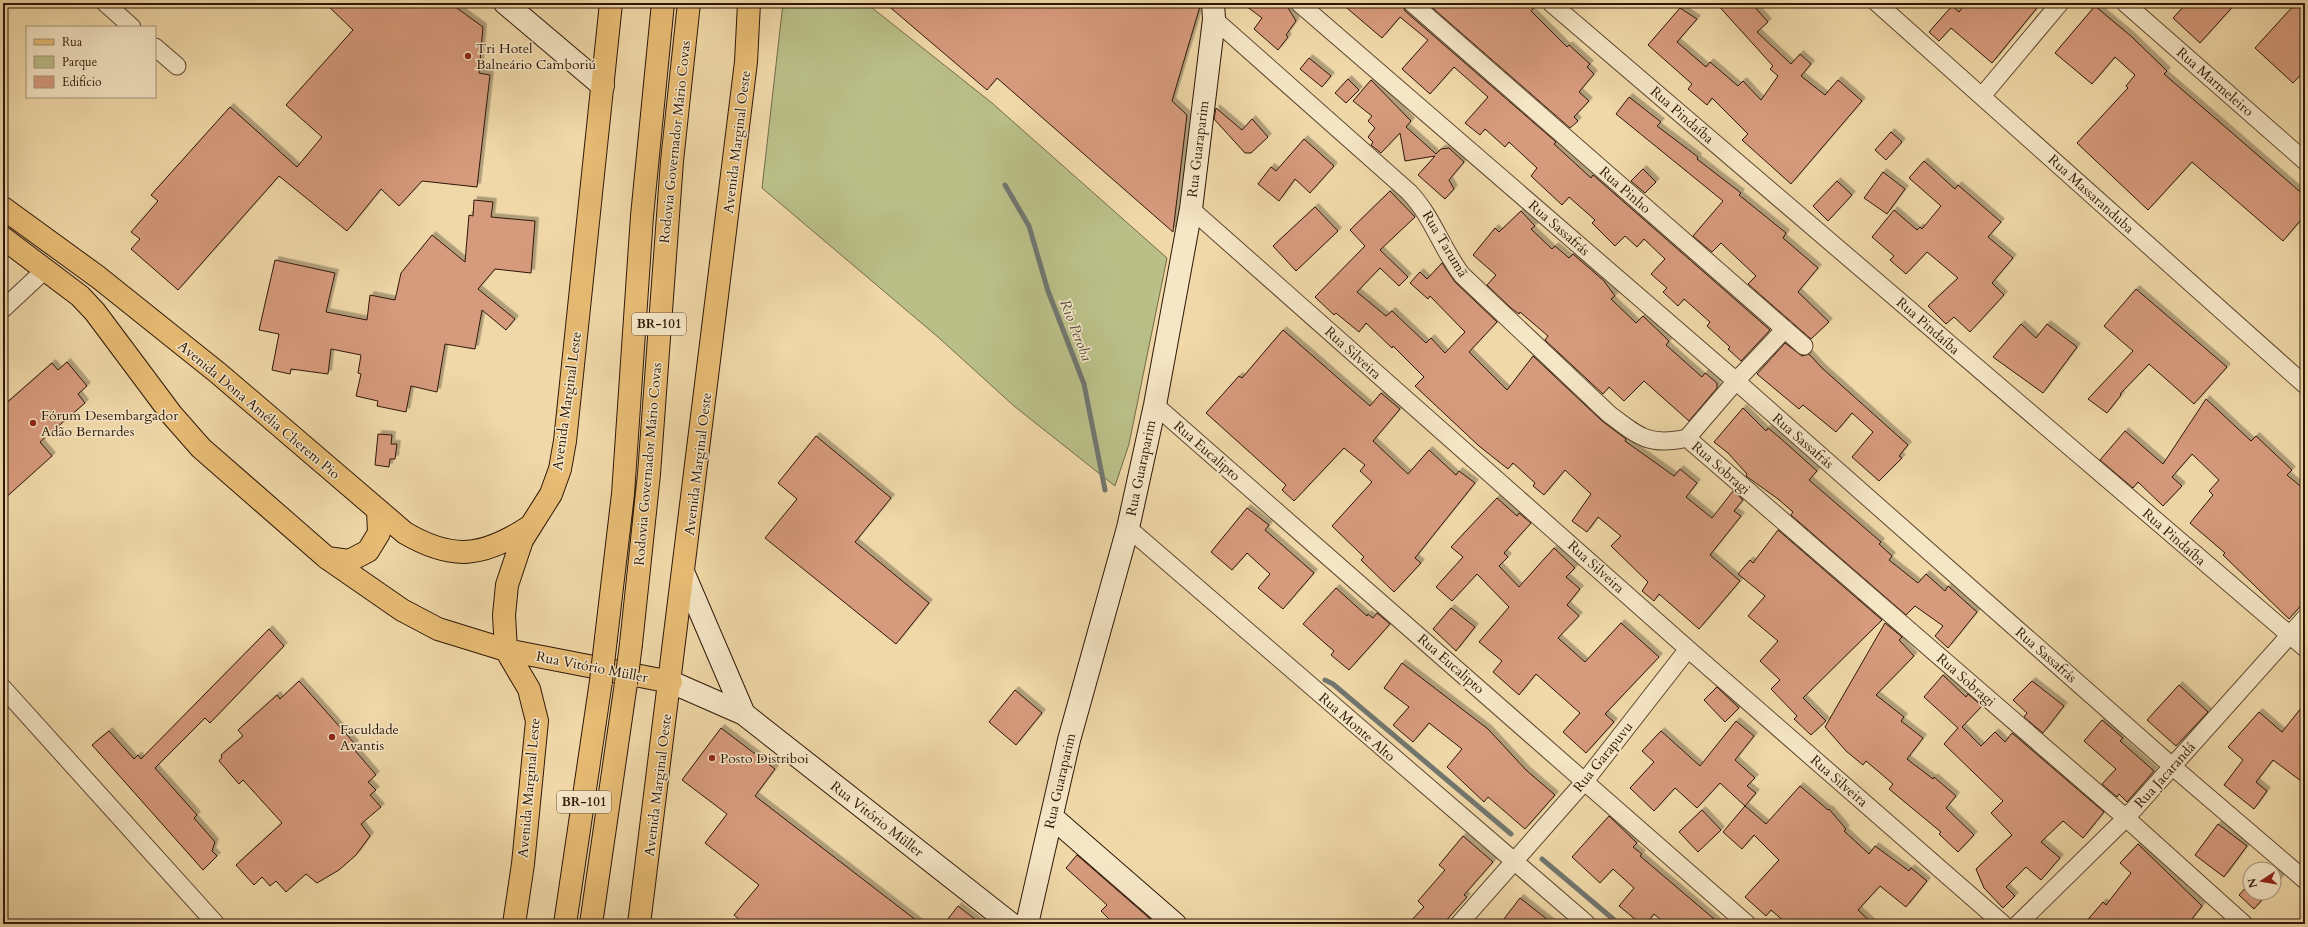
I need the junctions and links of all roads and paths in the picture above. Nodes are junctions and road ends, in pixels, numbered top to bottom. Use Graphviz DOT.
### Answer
graph roads {
  1 [pos="105,3"];
  2 [pos="505,3"];
  3 [pos="611,3"];
  4 [pos="663,3"];
  5 [pos="689,3"];
  6 [pos="749,3"];
  7 [pos="1299,3"];
  8 [pos="1412,3"];
  9 [pos="1551,3"];
  10 [pos="1877,3"];
  11 [pos="2060,3"];
  12 [pos="2125,3"];
  13 [pos="1214,11"];
  14 [pos="131,26"];
  15 [pos="156,47"];
  16 [pos="177,66"];
  17 [pos="603,86"];
  18 [pos="1982,96"];
  19 [pos="2305,161"];
  20 [pos="3,208"];
  21 [pos="1191,209"];
  22 [pos="3,238"];
  23 [pos="46,269"];
  24 [pos="3,309"];
  25 [pos="1785,329"];
  26 [pos="1804,346"];
  27 [pos="1736,381"];
  28 [pos="2305,385"];
  29 [pos="1155,405"];
  30 [pos="1687,438"];
  31 [pos="378,511"];
  32 [pos="529,527"];
  33 [pos="1128,528"];
  34 [pos="328,558"];
  35 [pos="684,574"];
  36 [pos="2305,618"];
  37 [pos="2290,636"];
  38 [pos="2305,648"];
  39 [pos="1688,649"];
  40 [pos="506,650"];
  41 [pos="671,682"];
  42 [pos="3,688"];
  43 [pos="744,714"];
  44 [pos="2173,767"];
  45 [pos="1585,781"];
  46 [pos="1052,817"];
  47 [pos="2126,818"];
  48 [pos="1515,863"];
  49 [pos="2305,880"];
  50 [pos="216,924"];
  51 [pos="514,924"];
  52 [pos="565,924"];
  53 [pos="591,924"];
  54 [pos="640,924"];
  55 [pos="1011,924"];
  56 [pos="1027,924"];
  57 [pos="1175,924"];
  58 [pos="1459,924"];
  59 [pos="1587,924"];
  60 [pos="1747,924"];
  61 [pos="2003,924"];
  62 [pos="2018,924"];
  63 [pos="2244,924"];
  1 -- 14 [label="street"];
  2 -- 17 [label="street"];
  3 -- 17 [label="main road, Avenida Marginal Leste"];
  4 -- 52 [label="main road, Rodovia Governador Mário Covas / BR-101, bridge"];
  5 -- 53 [label="main road, Rodovia Governador Mário Covas / BR-101, bridge"];
  6 -- 35 [label="main road, Avenida Marginal Oeste"];
  7 -- 27 [label="street, Rua Sassafrás"];
  8 -- 25 [label="street, Rua Pinho"];
  9 -- 37 [label="street, Rua Pindaíba"];
  10 -- 18 [label="street, Rua Massaranduba"];
  11 -- 18 [label="street"];
  12 -- 19 [label="street, Rua Marmeleiro"];
  13 -- 21 [label="street, Rua Guaraparim"];
  13 -- 30 [label="street, Rua Tarumã"];
  15 -- 16 [label="street"];
  17 -- 32 [label="main road, Avenida Marginal Leste"];
  18 -- 28 [label="street, Rua Massaranduba"];
  20 -- 31 [label="main road, Avenida Dona Amélia Cherem Pio"];
  21 -- 29 [label="street, Rua Guaraparim"];
  21 -- 39 [label="street, Rua Silveira"];
  22 -- 23 [label="main road"];
  23 -- 24 [label="street"];
  23 -- 34 [label="main road"];
  25 -- 26 [label="street, Rua Pinho"];
  25 -- 27 [label="street"];
  27 -- 30 [label="street"];
  27 -- 44 [label="street, Rua Sassafrás"];
  29 -- 33 [label="street, Rua Guaraparim"];
  29 -- 45 [label="street, Rua Eucalipto"];
  30 -- 47 [label="street, Rua Sobragi"];
  31 -- 32 [label="main road, Avenida Dona Amélia Cherem Pio"];
  31 -- 34 [label="main road"];
  32 -- 40 [label="main road, Avenida Marginal Leste"];
  33 -- 46 [label="street, Rua Guaraparim"];
  33 -- 48 [label="street, Rua Monte Alto"];
  34 -- 40 [label="main road"];
  35 -- 41 [label="main road, Avenida Marginal Oeste"];
  35 -- 43 [label="street, Rua Vitório Müller"];
  36 -- 37 [label="street, Rua Jacarandá"];
  37 -- 38 [label="street, Rua Pindaíba"];
  37 -- 44 [label="street, Rua Jacarandá"];
  39 -- 45 [label="street, Rua Garapuvu"];
  39 -- 61 [label="street, Rua Silveira"];
  40 -- 41 [label="main road, Rua Vitório Müller"];
  40 -- 51 [label="main road, Avenida Marginal Leste"];
  41 -- 43 [label="street, Rua Vitório Müller"];
  41 -- 54 [label="main road, Avenida Marginal Oeste"];
  42 -- 50 [label="street"];
  43 -- 55 [label="street, Rua Vitório Müller"];
  44 -- 47 [label="street, Rua Jacarandá"];
  44 -- 49 [label="street, Rua Sassafrás"];
  45 -- 48 [label="street, Rua Garapuvu"];
  45 -- 60 [label="street, Rua Eucalipto"];
  46 -- 56 [label="street, Rua Guaraparim"];
  46 -- 57 [label="street"];
  47 -- 62 [label="street, Rua Jacarandá"];
  47 -- 63 [label="street, Rua Sobragi"];
  48 -- 58 [label="street, Rua Garapuvu"];
  48 -- 59 [label="street, Rua Monte Alto"];
}
